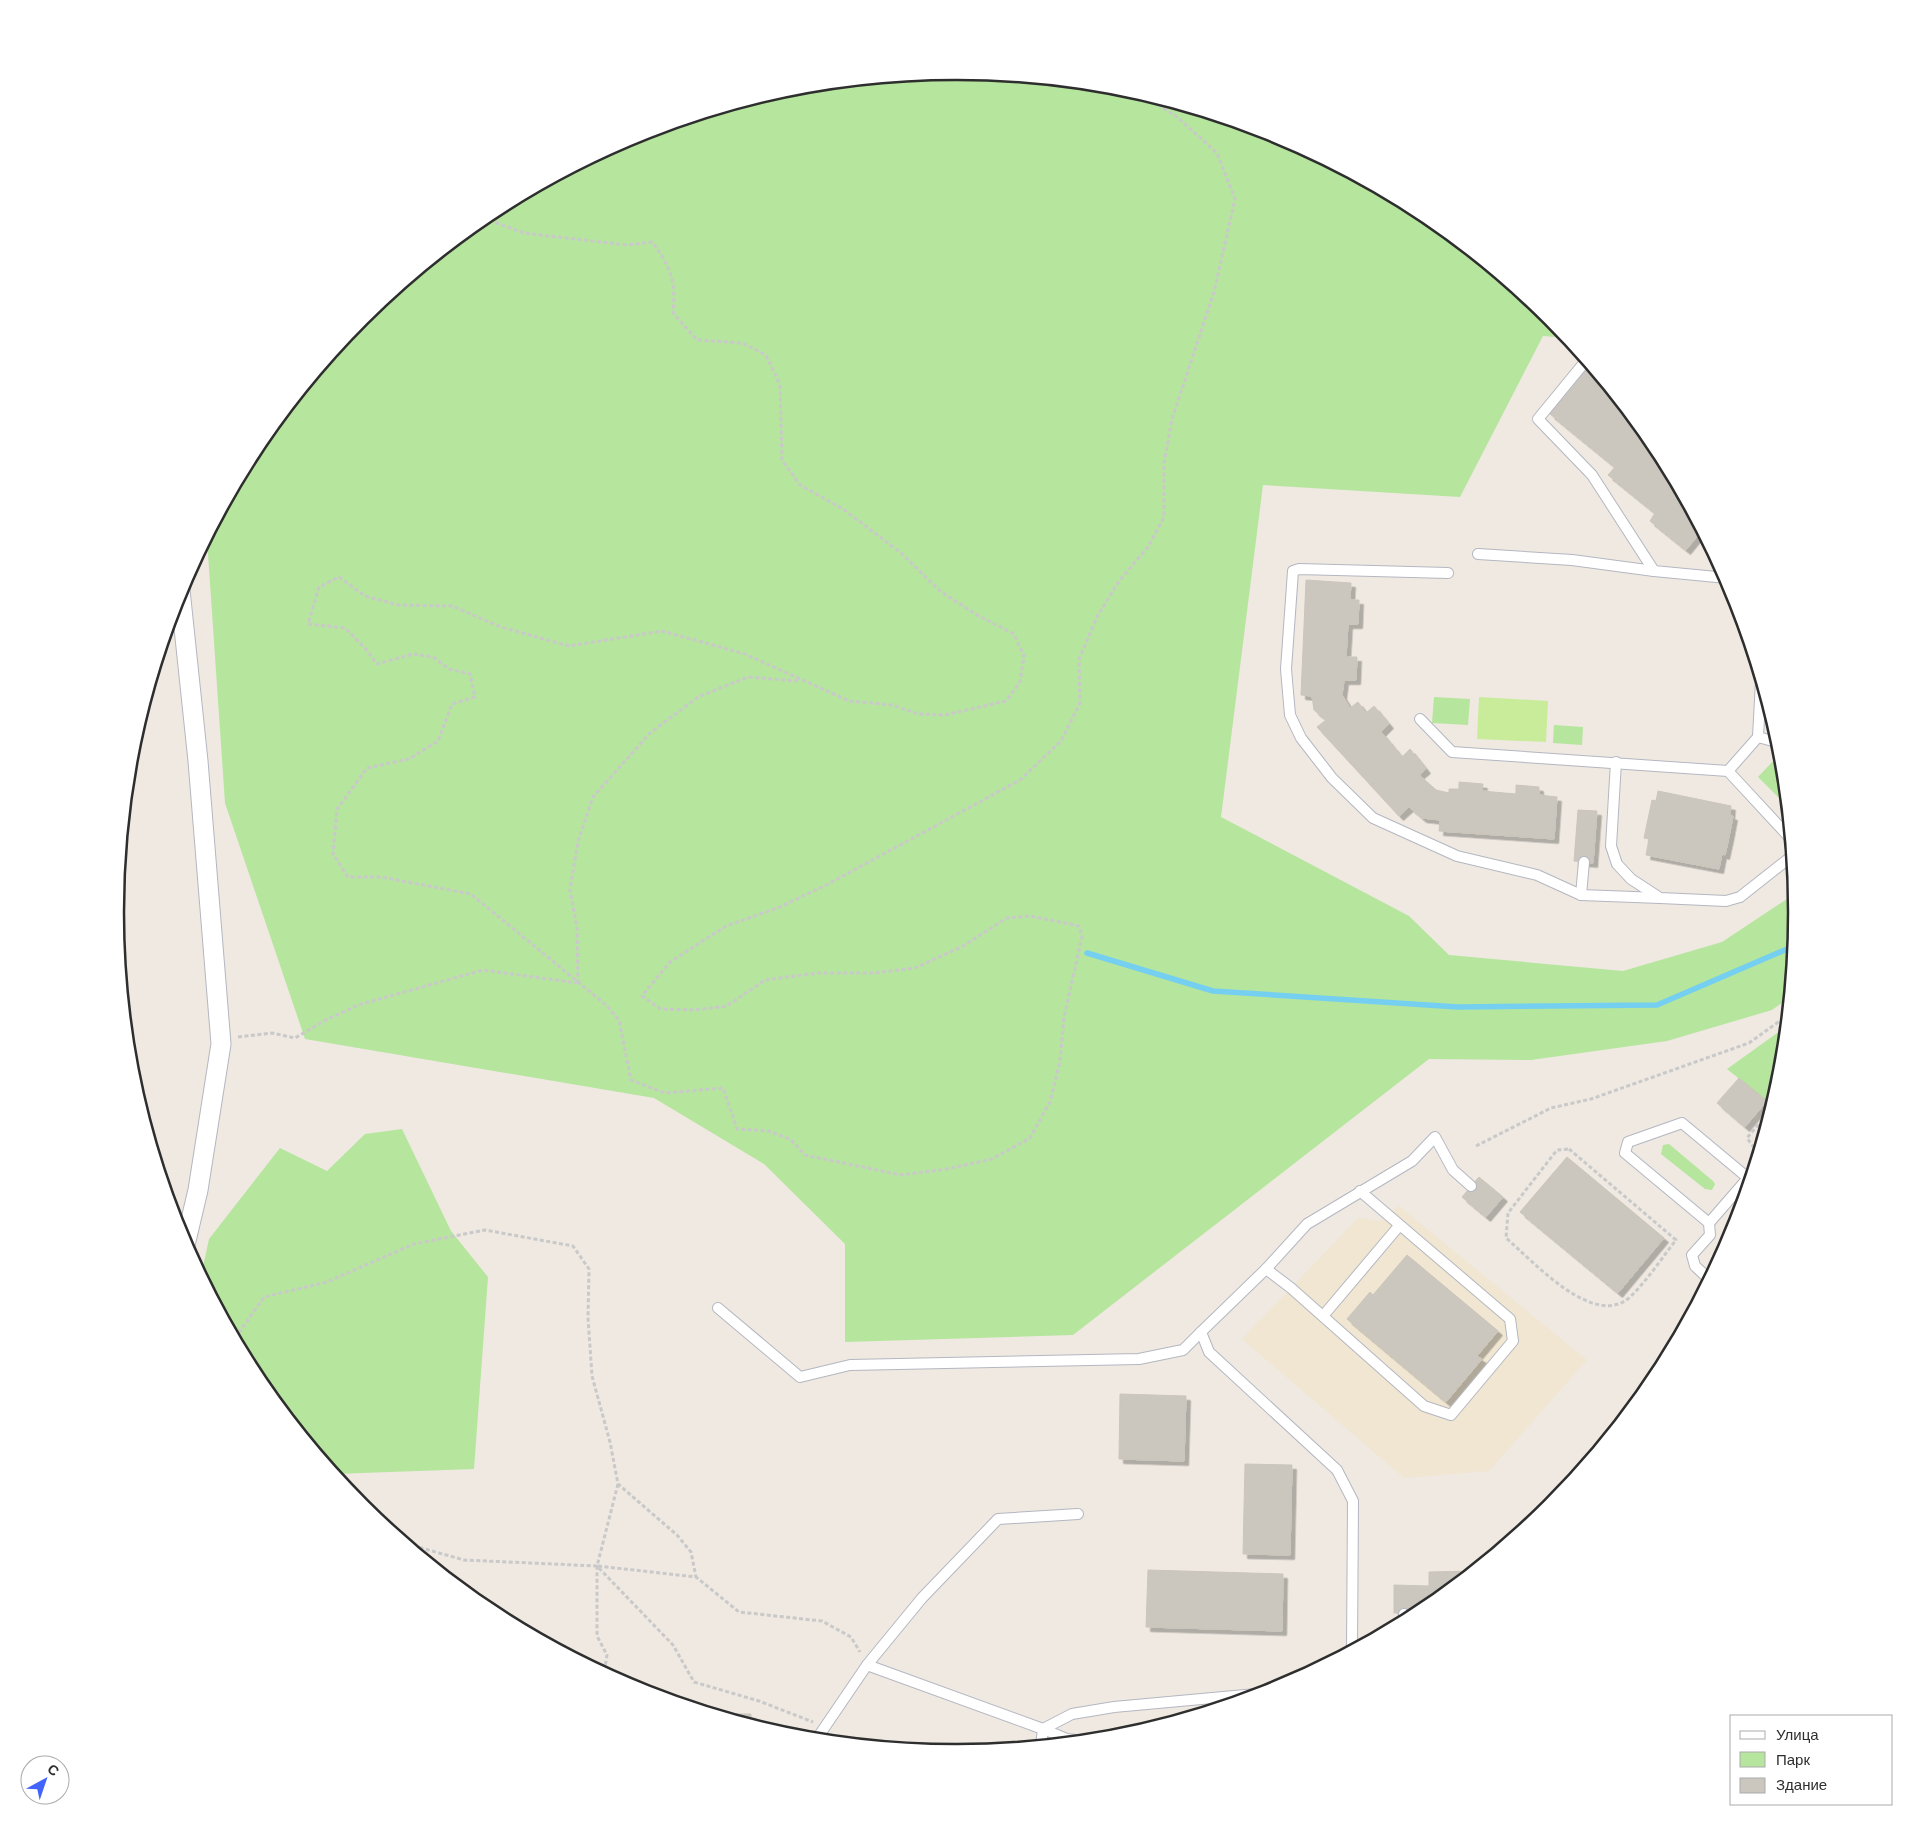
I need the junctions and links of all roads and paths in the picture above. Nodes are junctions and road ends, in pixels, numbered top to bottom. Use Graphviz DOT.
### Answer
graph roads {
  1 [pos="1158,105"];
  2 [pos="492,221"];
  3 [pos="1582,364"];
  4 [pos="1478,554"];
  5 [pos="1654,571"];
  6 [pos="1448,573"];
  7 [pos="1718,577"];
  8 [pos="182,608"];
  9 [pos="801,681"];
  10 [pos="1760,695"];
  11 [pos="1420,719"];
  12 [pos="1758,737"];
  13 [pos="1771,741"];
  14 [pos="1616,762"];
  15 [pos="1728,771"];
  16 [pos="1785,832"];
  17 [pos="1787,860"];
  18 [pos="1584,862"];
  19 [pos="1581,895"];
  20 [pos="1660,898"];
  21 [pos="578,983"];
  22 [pos="1782,1019"];
  23 [pos="221,1044"];
  24 [pos="1763,1119"];
  25 [pos="1476,1146"];
  26 [pos="1755,1149"];
  27 [pos="1557,1150"];
  28 [pos="1746,1177"];
  29 [pos="1471,1186"];
  30 [pos="1743,1186"];
  31 [pos="1360,1191"];
  32 [pos="1709,1223"];
  33 [pos="1399,1226"];
  34 [pos="188,1233"];
  35 [pos="1266,1269"];
  36 [pos="1705,1276"];
  37 [pos="718,1308"];
  38 [pos="1323,1316"];
  39 [pos="1201,1332"];
  40 [pos="238,1333"];
  41 [pos="618,1484"];
  42 [pos="1078,1514"];
  43 [pos="419,1547"];
  44 [pos="597,1566"];
  45 [pos="696,1576"];
  46 [pos="1352,1644"];
  47 [pos="867,1665"];
  48 [pos="605,1667"];
  49 [pos="1238,1696"];
  50 [pos="825,1726"];
  51 [pos="1043,1728"];
  52 [pos="820,1733"];
  53 [pos="1063,1738"];
  54 [pos="1041,1740"];
  1 -- 21 [label="path"];
  2 -- 9 [label="path"];
  3 -- 5 [label="lane"];
  4 -- 5 [label="lane"];
  5 -- 7 [label="lane"];
  6 -- 19 [label="lane"];
  8 -- 23 [label="street"];
  9 -- 21 [label="path"];
  9 -- 21 [label="path"];
  10 -- 12 [label="lane"];
  11 -- 14 [label="lane"];
  12 -- 13 [label="lane"];
  12 -- 15 [label="lane"];
  14 -- 15 [label="lane"];
  14 -- 20 [label="lane"];
  15 -- 16 [label="lane"];
  17 -- 20 [label="lane"];
  18 -- 19 [label="lane"];
  19 -- 20 [label="lane"];
  21 -- 23 [label="path"];
  22 -- 25 [label="path"];
  23 -- 34 [label="street"];
  24 -- 26 [label="path"];
  27 -- 27 [label="path"];
  28 -- 32 [label="lane"];
  29 -- 31 [label="lane"];
  30 -- 32 [label="lane"];
  31 -- 33 [label="lane"];
  31 -- 35 [label="lane"];
  32 -- 36 [label="lane"];
  33 -- 38 [label="lane"];
  33 -- 38 [label="lane"];
  35 -- 38 [label="lane"];
  35 -- 39 [label="lane"];
  37 -- 39 [label="lane"];
  39 -- 46 [label="lane"];
  40 -- 41 [label="path"];
  41 -- 44 [label="path"];
  41 -- 45 [label="path"];
  42 -- 47 [label="lane"];
  43 -- 44 [label="path"];
  44 -- 45 [label="path"];
  44 -- 48 [label="path"];
  44 -- 50 [label="path"];
  45 -- 47 [label="path"];
  47 -- 50 [label="lane"];
  47 -- 51 [label="lane"];
  49 -- 51 [label="lane"];
  50 -- 52 [label="lane"];
  51 -- 53 [label="lane"];
  51 -- 54 [label="lane"];
}
